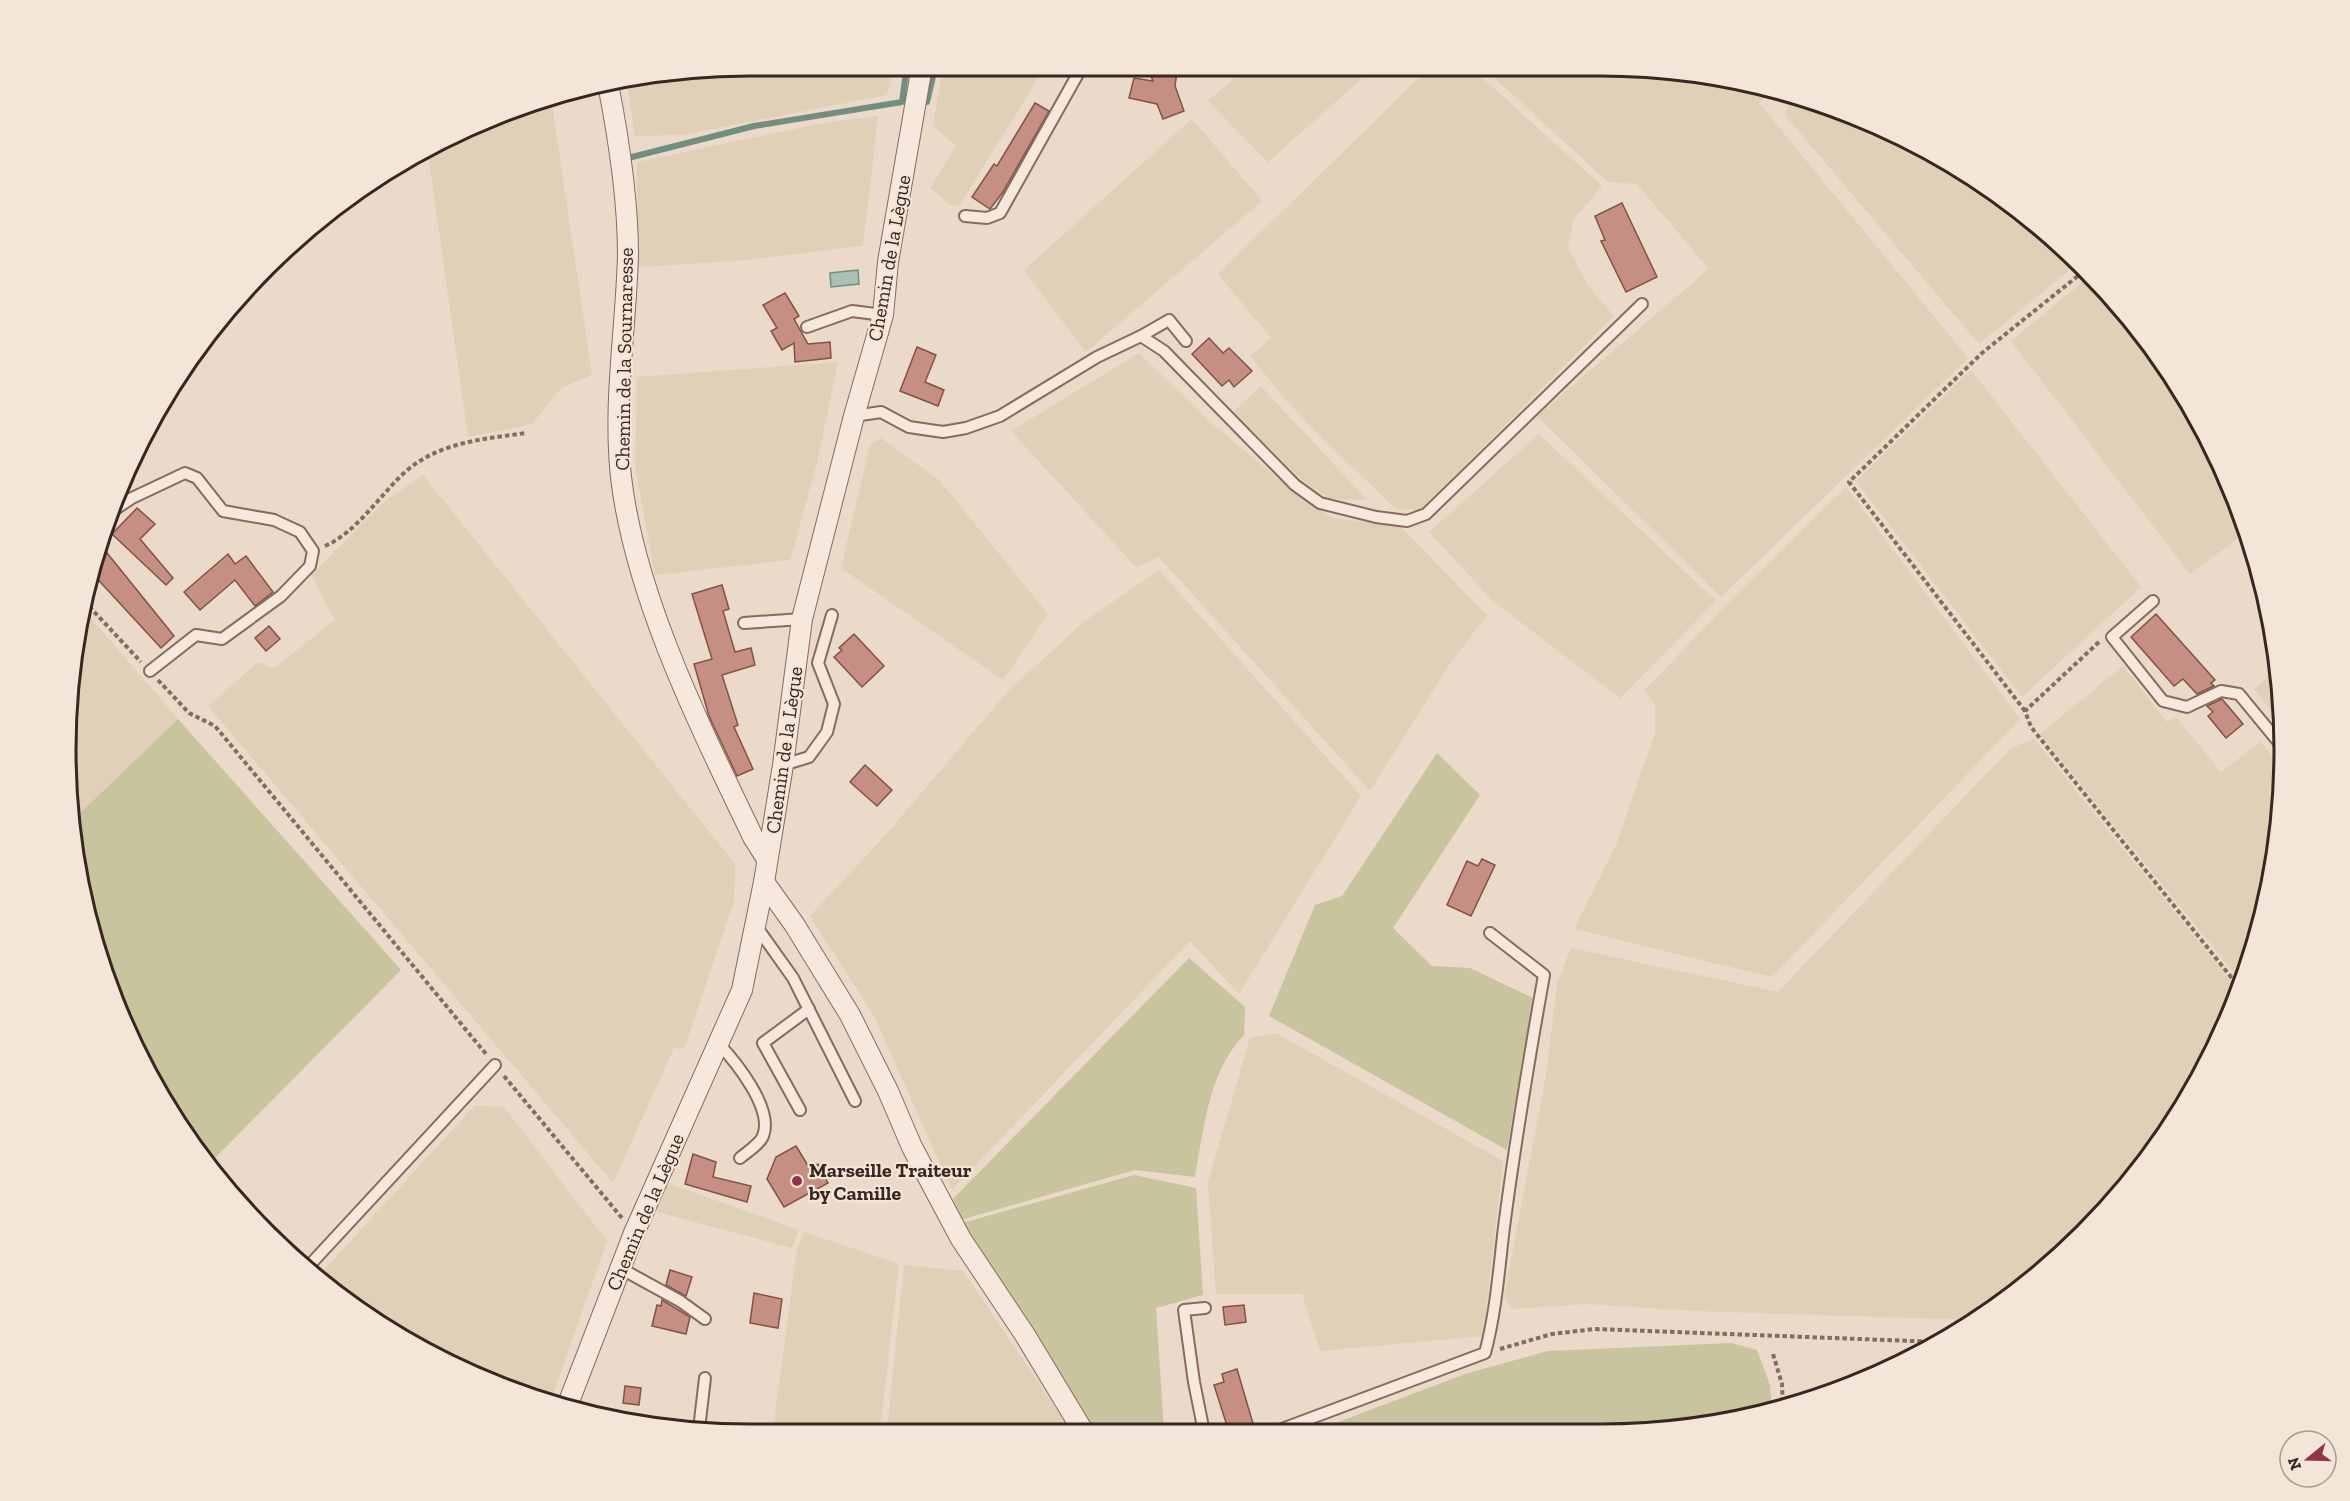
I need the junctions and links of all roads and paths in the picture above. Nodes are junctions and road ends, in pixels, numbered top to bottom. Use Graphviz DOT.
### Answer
graph roads {
  1 [pos="920,76"];
  2 [pos="1077,76"];
  3 [pos="609,91"];
  4 [pos="965,216"];
  5 [pos="2078,276"];
  6 [pos="1642,304"];
  7 [pos="883,315"];
  8 [pos="807,327"];
  9 [pos="1141,336"];
  10 [pos="1186,341"];
  11 [pos="854,416"];
  12 [pos="525,433"];
  13 [pos="124,503"];
  14 [pos="313,551"];
  15 [pos="2153,601"];
  16 [pos="832,615"];
  17 [pos="802,619"];
  18 [pos="744,623"];
  19 [pos="2112,637"];
  20 [pos="150,671"];
  21 [pos="2025,711"];
  22 [pos="215,726"];
  23 [pos="2273,735"];
  24 [pos="783,765"];
  25 [pos="767,859"];
  26 [pos="764,882"];
  27 [pos="756,926"];
  28 [pos="1490,933"];
  29 [pos="2234,978"];
  30 [pos="809,1009"];
  31 [pos="718,1043"];
  32 [pos="495,1065"];
  33 [pos="855,1101"];
  34 [pos="801,1110"];
  35 [pos="740,1158"];
  36 [pos="634,1233"];
  37 [pos="312,1262"];
  38 [pos="620,1268"];
  39 [pos="1205,1308"];
  40 [pos="705,1319"];
  41 [pos="1923,1341"];
  42 [pos="1485,1353"];
  43 [pos="1773,1354"];
  44 [pos="705,1378"];
  45 [pos="1783,1399"];
  46 [pos="570,1400"];
  47 [pos="700,1422"];
  48 [pos="1079,1424"];
  49 [pos="1202,1424"];
  50 [pos="1295,1424"];
  1 -- 7 [label="street, Chemin de la Lègue"];
  2 -- 4 [label="lane"];
  3 -- 25 [label="street, Chemin de la Sournaresse"];
  5 -- 21 [label="path"];
  6 -- 9 [label="lane"];
  7 -- 8 [label="lane"];
  7 -- 11 [label="street, Chemin de la Lègue"];
  9 -- 10 [label="lane"];
  9 -- 11 [label="lane"];
  11 -- 17 [label="street, Chemin de la Lègue"];
  12 -- 14 [label="path"];
  13 -- 14 [label="lane"];
  14 -- 20 [label="lane"];
  15 -- 19 [label="lane"];
  16 -- 24 [label="lane"];
  17 -- 18 [label="lane"];
  17 -- 24 [label="street, Chemin de la Lègue"];
  19 -- 21 [label="path"];
  19 -- 23 [label="lane"];
  21 -- 29 [label="path"];
  22 -- 32 [label="path"];
  24 -- 25 [label="street, Chemin de la Lègue"];
  25 -- 26 [label="street, Chemin de la Lègue"];
  26 -- 27 [label="street, Chemin de la Lègue"];
  26 -- 48 [label="street"];
  27 -- 30 [label="lane"];
  27 -- 31 [label="street, Chemin de la Lègue"];
  28 -- 42 [label="lane"];
  30 -- 33 [label="lane"];
  30 -- 34 [label="lane"];
  31 -- 35 [label="lane"];
  31 -- 36 [label="street, Chemin de la Lègue"];
  32 -- 36 [label="path"];
  32 -- 37 [label="lane"];
  36 -- 38 [label="street, Chemin de la Lègue"];
  38 -- 40 [label="lane"];
  38 -- 46 [label="street, Chemin de la Lègue"];
  39 -- 49 [label="lane"];
  41 -- 42 [label="path"];
  42 -- 50 [label="lane"];
  43 -- 45 [label="path"];
  44 -- 47 [label="lane"];
}
